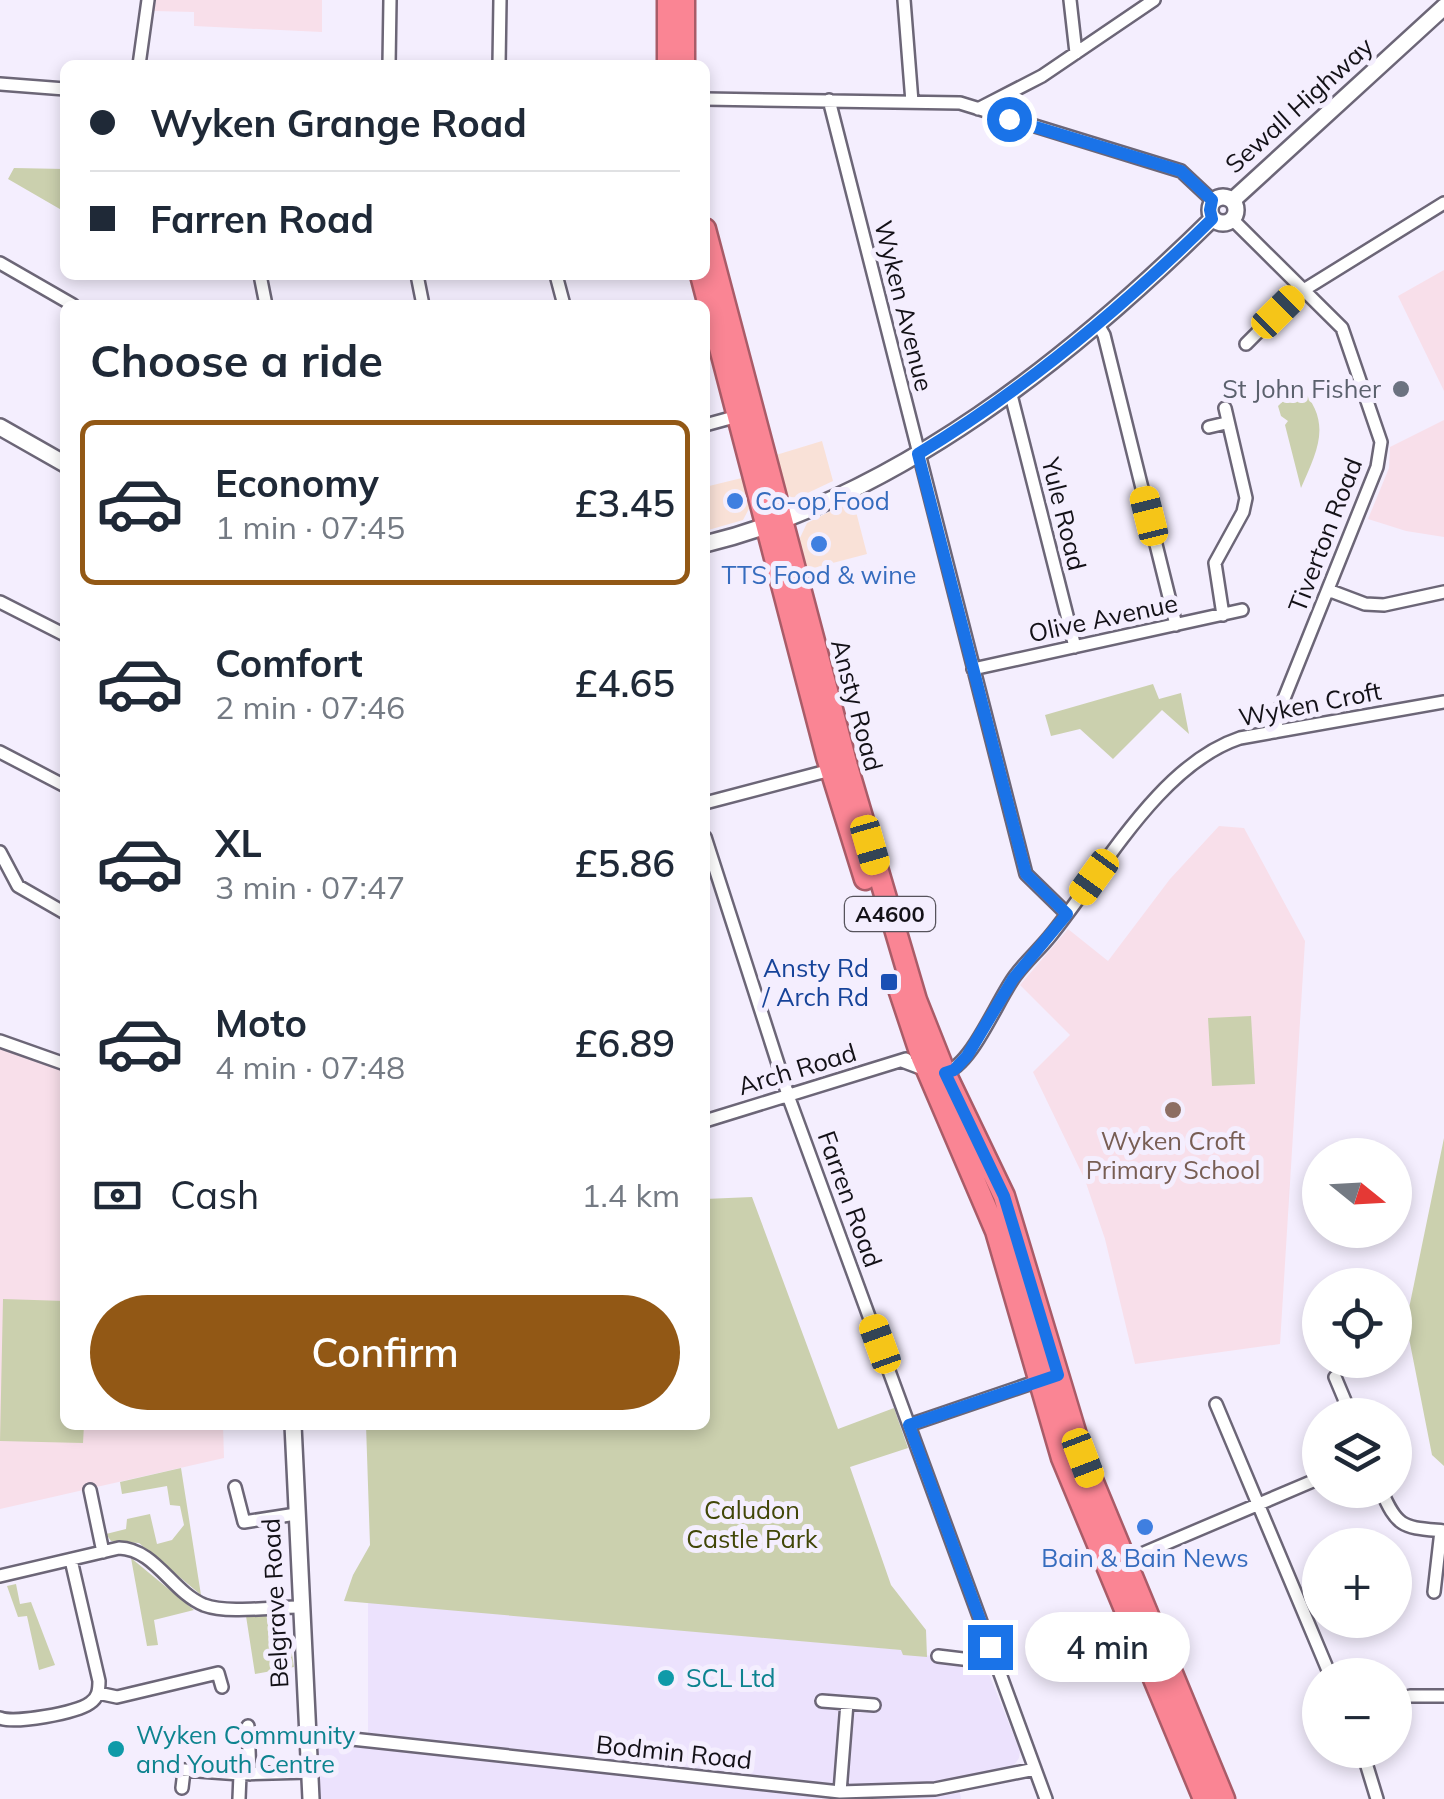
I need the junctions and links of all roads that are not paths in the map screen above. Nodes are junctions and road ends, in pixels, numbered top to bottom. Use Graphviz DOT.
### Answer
graph roads {
  1 [pos="148,0"];
  2 [pos="390,0"];
  3 [pos="500,0"];
  4 [pos="668,0"];
  5 [pos="684,0"];
  6 [pos="904,0"];
  7 [pos="1070,0"];
  8 [pos="1154,0"];
  9 [pos="1444,7"];
  10 [pos="1076,52"];
  11 [pos="141,60"];
  12 [pos="389,60"];
  13 [pos="499,60"];
  14 [pos="668,60"];
  15 [pos="684,60"];
  16 [pos="0,84"];
  17 [pos="60,89"];
  18 [pos="710,99"];
  19 [pos="829,100"];
  20 [pos="912,102"];
  21 [pos="978,109"];
  22 [pos="1212,200"];
  23 [pos="1233,200"];
  24 [pos="1444,203"];
  25 [pos="1212,219"];
  26 [pos="1233,220"];
  27 [pos="710,251"];
  28 [pos="0,263"];
  29 [pos="1305,291"];
  30 [pos="65,300"];
  31 [pos="710,309"];
  32 [pos="1098,324"];
  33 [pos="1246,344"];
  34 [pos="1010,391"];
  35 [pos="1225,408"];
  36 [pos="738,416"];
  37 [pos="710,423"];
  38 [pos="1226,423"];
  39 [pos="0,427"];
  40 [pos="1210,427"];
  41 [pos="918,454"];
  42 [pos="60,461"];
  43 [pos="776,524"];
  44 [pos="710,543"];
  45 [pos="1328,590"];
  46 [pos="1444,592"];
  47 [pos="0,602"];
  48 [pos="1242,610"];
  49 [pos="1222,615"];
  50 [pos="1176,625"];
  51 [pos="60,632"];
  52 [pos="1075,648"];
  53 [pos="973,670"];
  54 [pos="1444,702"];
  55 [pos="1275,732"];
  56 [pos="0,752"];
  57 [pos="833,769"];
  58 [pos="60,783"];
  59 [pos="710,802"];
  60 [pos="0,852"];
  61 [pos="710,853"];
  62 [pos="60,910"];
  63 [pos="1067,914"];
  64 [pos="0,1041"];
  65 [pos="60,1062"];
  66 [pos="927,1064"];
  67 [pos="788,1095"];
  68 [pos="710,1120"];
  69 [pos="1048,1378"];
  70 [pos="1216,1404"];
  71 [pos="909,1425"];
  72 [pos="292,1430"];
  73 [pos="1302,1486"];
  74 [pos="234,1487"];
  75 [pos="90,1490"];
  76 [pos="1258,1505"];
  77 [pos="1391,1508"];
  78 [pos="296,1514"];
  79 [pos="1442,1531"];
  80 [pos="104,1552"];
  81 [pos="72,1560"];
  82 [pos="1125,1560"];
  83 [pos="0,1576"];
  84 [pos="1434,1592"];
  85 [pos="300,1607"];
  86 [pos="1142,1647"];
  87 [pos="938,1656"];
  88 [pos="1323,1658"];
  89 [pos="996,1663"];
  90 [pos="222,1687"];
  91 [pos="98,1692"];
  92 [pos="1412,1696"];
  93 [pos="1444,1696"];
  94 [pos="822,1701"];
  95 [pos="847,1703"];
  96 [pos="874,1704"];
  97 [pos="0,1718"];
  98 [pos="248,1726"];
  99 [pos="306,1734"];
  100 [pos="1368,1768"];
  101 [pos="1035,1770"];
  102 [pos="245,1774"];
  103 [pos="310,1776"];
  104 [pos="182,1788"];
  105 [pos="840,1792"];
  106 [pos="239,1799"];
  107 [pos="309,1799"];
  108 [pos="1046,1799"];
  109 [pos="1204,1799"];
  110 [pos="1224,1799"];
  111 [pos="1377,1799"];
  1 -- 11 [label="street"];
  2 -- 12 [label="street"];
  3 -- 13 [label="street"];
  4 -- 14 [label="highway"];
  5 -- 15 [label="highway"];
  6 -- 20 [label="street"];
  7 -- 10 [label="street"];
  8 -- 10 [label="street"];
  9 -- 23 [label="street, Sewall Highway"];
  10 -- 21 [label="street"];
  16 -- 17 [label="street"];
  18 -- 19 [label="street"];
  19 -- 20 [label="street"];
  19 -- 41 [label="street, Wyken Avenue"];
  20 -- 21 [label="street"];
  21 -- 22 [label="street"];
  22 -- 23 [label="street"];
  22 -- 25 [label="street"];
  23 -- 26 [label="street"];
  24 -- 29 [label="street"];
  25 -- 26 [label="street"];
  25 -- 32 [label="street"];
  26 -- 29 [label="street, Tiverton Road"];
  27 -- 43 [label="highway, Ansty Road / A4600"];
  28 -- 30 [label="street"];
  29 -- 33 [label="street"];
  29 -- 45 [label="street, Tiverton Road"];
  31 -- 36 [label="highway, Ansty Road / A4600"];
  32 -- 34 [label="street"];
  32 -- 50 [label="street"];
  34 -- 41 [label="street"];
  34 -- 52 [label="street, Yule Road"];
  35 -- 38 [label="street"];
  36 -- 37 [label="street"];
  36 -- 43 [label="highway, Ansty Road / A4600"];
  38 -- 40 [label="street"];
  38 -- 49 [label="street"];
  39 -- 42 [label="street"];
  41 -- 43 [label="street"];
  41 -- 53 [label="street, Wyken Avenue"];
  43 -- 44 [label="street"];
  43 -- 57 [label="highway, Ansty Road / A4600"];
  45 -- 46 [label="street"];
  45 -- 55 [label="street, Tiverton Road"];
  47 -- 51 [label="street"];
  48 -- 49 [label="street, Olive Avenue"];
  49 -- 50 [label="street, Olive Avenue"];
  50 -- 52 [label="street, Olive Avenue"];
  52 -- 53 [label="street, Olive Avenue"];
  53 -- 63 [label="street, Wyken Avenue"];
  54 -- 55 [label="street, Wyken Croft"];
  55 -- 63 [label="street, Wyken Croft"];
  56 -- 58 [label="street"];
  57 -- 59 [label="street"];
  57 -- 66 [label="highway, Ansty Road / A4600"];
  60 -- 62 [label="street"];
  61 -- 67 [label="street, Farren Road"];
  63 -- 66 [label="street, Wyken Croft"];
  64 -- 65 [label="street"];
  66 -- 67 [label="street, Arch Road"];
  66 -- 69 [label="highway, Ansty Road / A4600"];
  67 -- 68 [label="street, Arch Road"];
  67 -- 71 [label="street, Farren Road"];
  69 -- 71 [label="street"];
  69 -- 82 [label="highway, Ansty Road / A4600"];
  69 -- 86 [label="highway, Ansty Road / A4600"];
  70 -- 76 [label="street"];
  71 -- 89 [label="street, Farren Road"];
  72 -- 78 [label="street, Belgrave Road"];
  73 -- 76 [label="street"];
  74 -- 78 [label="street"];
  75 -- 80 [label="street"];
  76 -- 82 [label="street"];
  76 -- 88 [label="street"];
  77 -- 79 [label="street"];
  78 -- 85 [label="street, Belgrave Road"];
  79 -- 84 [label="street"];
  80 -- 81 [label="street"];
  80 -- 85 [label="street"];
  81 -- 83 [label="street"];
  81 -- 91 [label="street"];
  82 -- 86 [label="highway"];
  82 -- 110 [label="highway, Ansty Road / A4600"];
  85 -- 99 [label="street, Belgrave Road"];
  86 -- 109 [label="highway, Ansty Road / A4600"];
  87 -- 89 [label="street"];
  89 -- 101 [label="street, Farren Road"];
  90 -- 91 [label="street"];
  91 -- 97 [label="street"];
  92 -- 93 [label="street"];
  94 -- 95 [label="street"];
  95 -- 96 [label="street"];
  95 -- 105 [label="street"];
  98 -- 102 [label="street"];
  99 -- 103 [label="street, Belgrave Road"];
  99 -- 105 [label="street, Bodmin Road"];
  100 -- 111 [label="street"];
  101 -- 105 [label="street, Bodmin Road"];
  101 -- 108 [label="street, Farren Road"];
  102 -- 103 [label="street"];
  102 -- 104 [label="street"];
  102 -- 106 [label="street"];
  103 -- 107 [label="street, Belgrave Road"];
}
